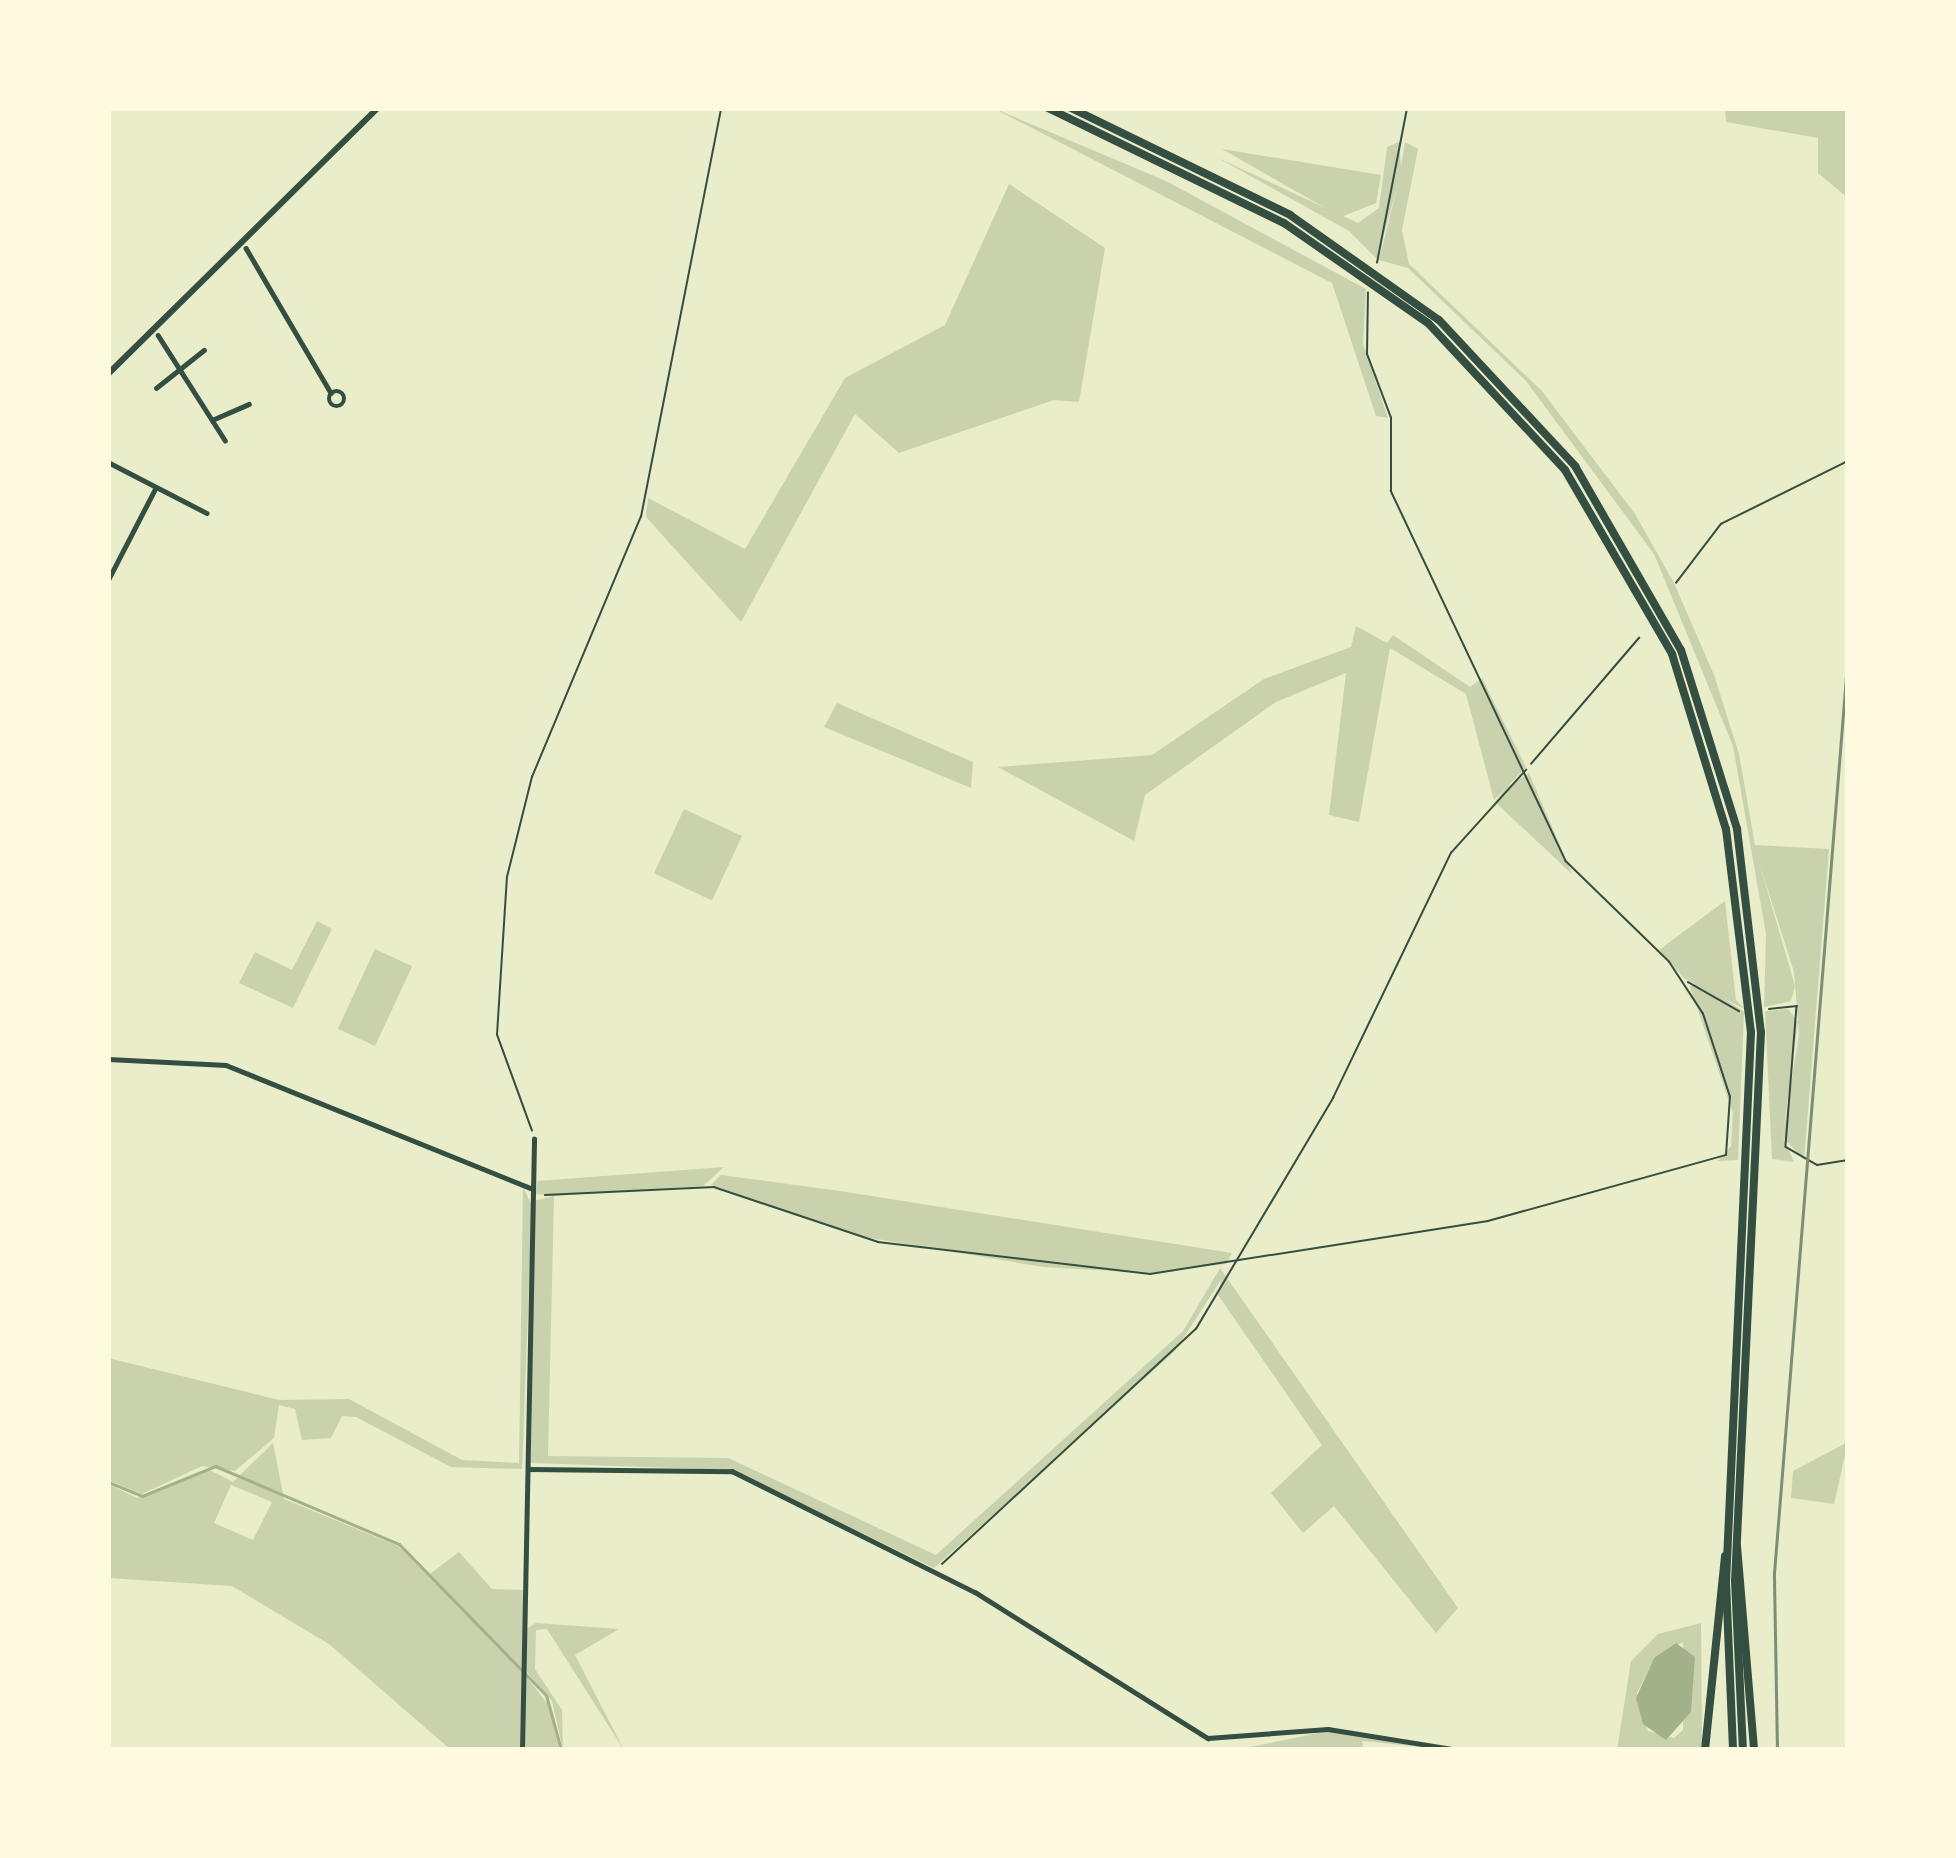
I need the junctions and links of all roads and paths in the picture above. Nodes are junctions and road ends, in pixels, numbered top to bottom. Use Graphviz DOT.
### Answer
graph roads {
  1 [pos="722,108"];
  2 [pos="1048,108"];
  3 [pos="1071,108"];
  4 [pos="1407,108"];
  5 [pos="377,110"];
  6 [pos="246,248"];
  7 [pos="1378,260"];
  8 [pos="1369,291"];
  9 [pos="158,335"];
  10 [pos="204,350"];
  11 [pos="180,368"];
  12 [pos="108,374"];
  13 [pos="155,388"];
  14 [pos="331,393"];
  15 [pos="249,404"];
  16 [pos="212,420"];
  17 [pos="225,440"];
  18 [pos="1848,461"];
  19 [pos="108,462"];
  20 [pos="155,489"];
  21 [pos="207,513"];
  22 [pos="108,580"];
  23 [pos="1676,583"];
  24 [pos="1639,638"];
  25 [pos="1528,768"];
  26 [pos="1686,983"];
  27 [pos="1766,1010"];
  28 [pos="1743,1011"];
  29 [pos="108,1059"];
  30 [pos="534,1139"];
  31 [pos="1848,1160"];
  32 [pos="533,1192"];
  33 [pos="1226,1264"];
  34 [pos="528,1469"];
  35 [pos="1736,1544"];
  36 [pos="1726,1555"];
  37 [pos="934,1570"];
  38 [pos="522,1750"];
  39 [pos="1459,1750"];
  40 [pos="1705,1750"];
  41 [pos="1733,1750"];
  42 [pos="1743,1750"];
  43 [pos="1754,1750"];
  1 -- 30 [label="path"];
  2 -- 36 [label="highway"];
  3 -- 35 [label="highway"];
  4 -- 7 [label="path"];
  5 -- 6 [label="main road"];
  6 -- 9 [label="main road"];
  6 -- 14 [label="street"];
  8 -- 25 [label="path"];
  9 -- 11 [label="street"];
  9 -- 12 [label="main road"];
  10 -- 11 [label="street"];
  11 -- 13 [label="street"];
  11 -- 16 [label="street"];
  15 -- 16 [label="street"];
  16 -- 17 [label="street"];
  18 -- 23 [label="path"];
  19 -- 20 [label="street"];
  20 -- 21 [label="street"];
  20 -- 22 [label="street"];
  24 -- 25 [label="path"];
  25 -- 26 [label="path"];
  25 -- 33 [label="path"];
  26 -- 28 [label="path"];
  26 -- 33 [label="path"];
  27 -- 31 [label="path"];
  29 -- 32 [label="street"];
  30 -- 32 [label="street"];
  32 -- 33 [label="path"];
  32 -- 34 [label="street"];
  33 -- 37 [label="path"];
  34 -- 37 [label="street"];
  34 -- 38 [label="street"];
  35 -- 42 [label="highway"];
  35 -- 43 [label="highway"];
  36 -- 40 [label="highway"];
  36 -- 41 [label="highway"];
  37 -- 39 [label="street"];
}
